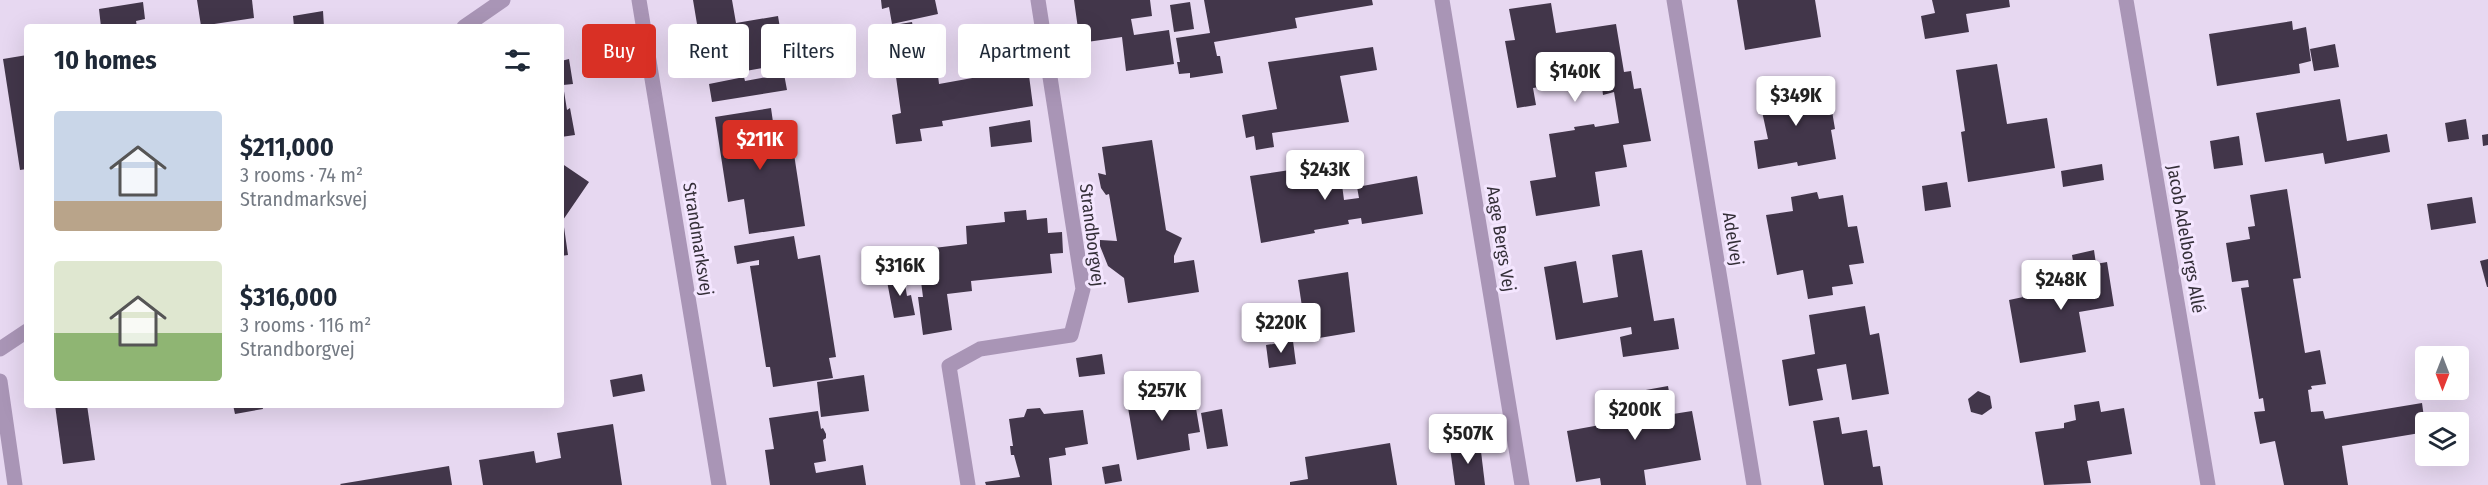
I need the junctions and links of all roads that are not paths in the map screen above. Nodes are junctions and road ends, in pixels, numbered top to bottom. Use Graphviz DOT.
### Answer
graph roads {
  1 [pos="502,0"];
  2 [pos="639,0"];
  3 [pos="1038,0"];
  4 [pos="1442,0"];
  5 [pos="1674,0"];
  6 [pos="2126,0"];
  7 [pos="468,24"];
  8 [pos="24,333"];
  9 [pos="0,349"];
  10 [pos="0,381"];
  11 [pos="15,485"];
  12 [pos="719,485"];
  13 [pos="968,485"];
  14 [pos="1522,485"];
  15 [pos="1754,485"];
  16 [pos="2208,485"];
  1 -- 7 [label="street"];
  2 -- 12 [label="street, Strandmarksvej"];
  3 -- 13 [label="street, Strandborgvej"];
  4 -- 14 [label="street, Aage Bergs Vej"];
  5 -- 15 [label="street, Adelvej"];
  6 -- 16 [label="street, Jacob Adelborgs Allé"];
  8 -- 9 [label="street"];
  10 -- 11 [label="street"];
}
